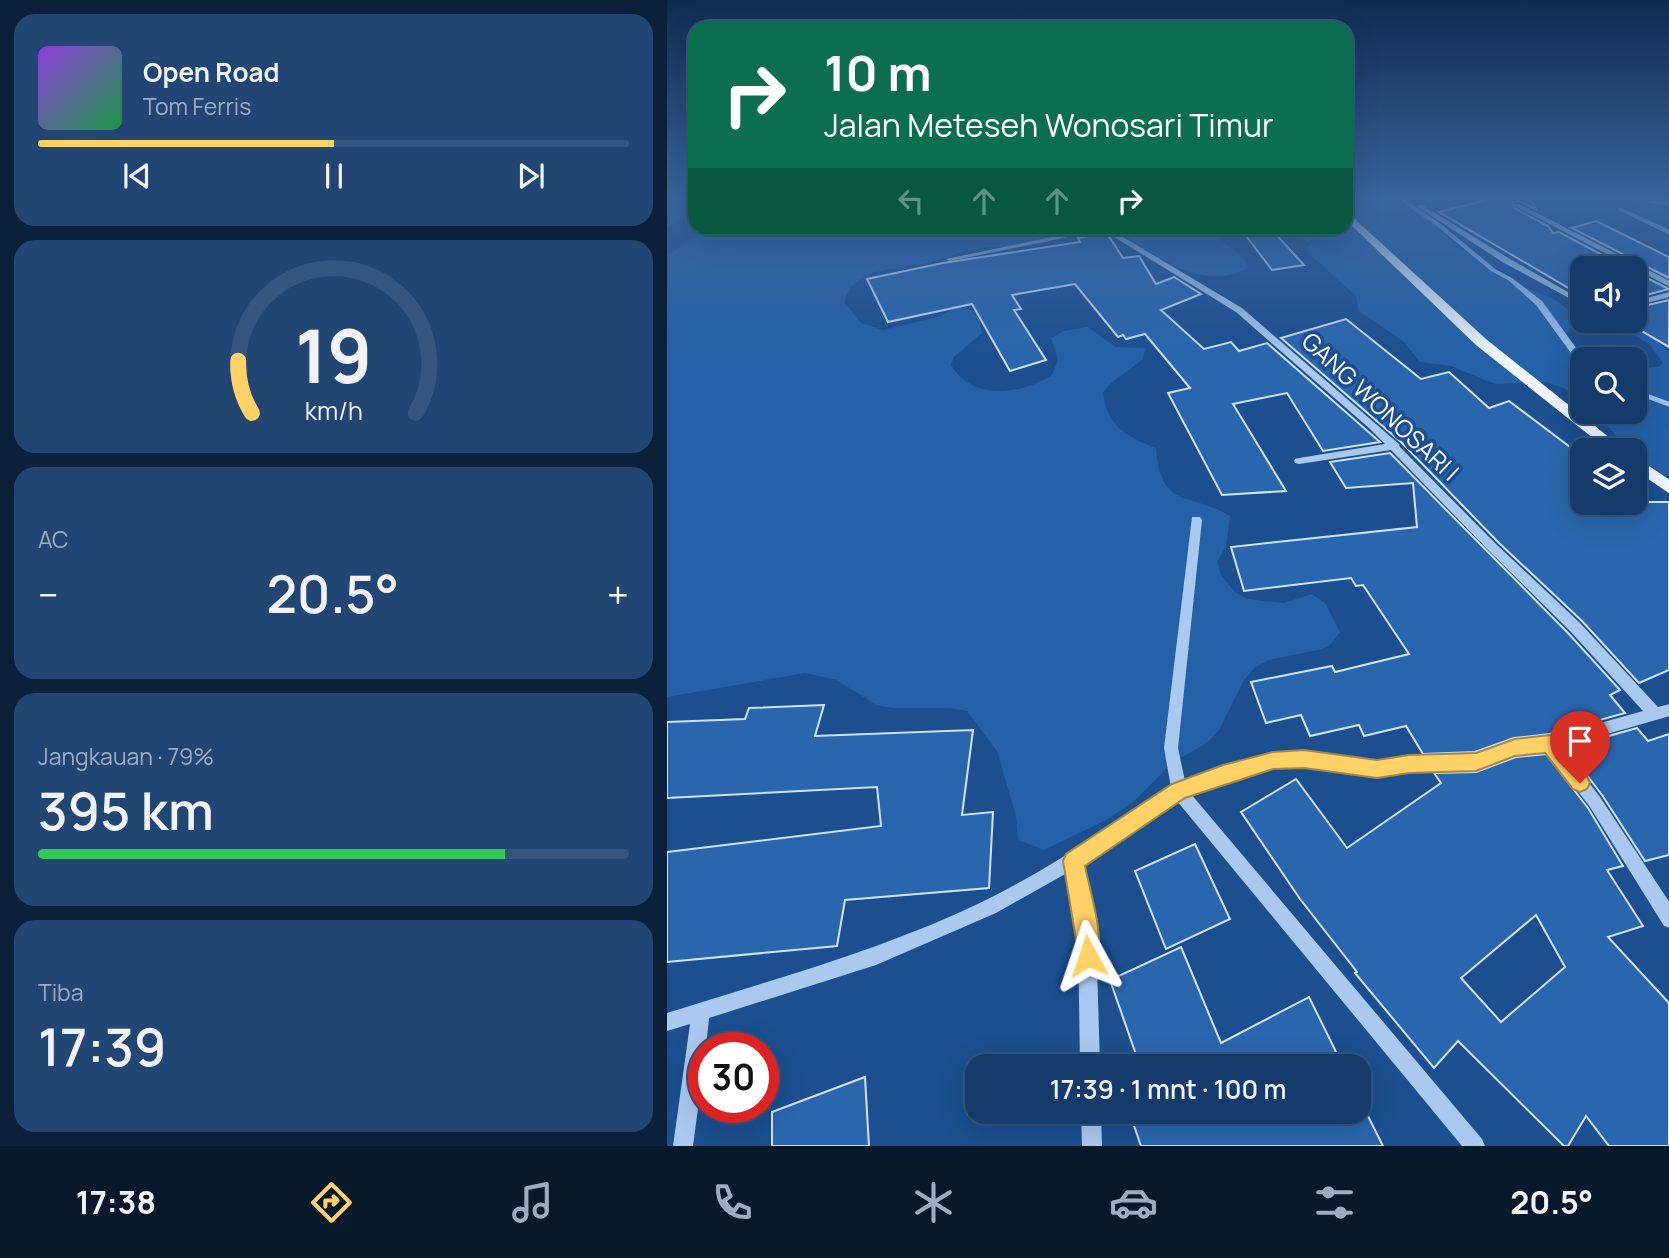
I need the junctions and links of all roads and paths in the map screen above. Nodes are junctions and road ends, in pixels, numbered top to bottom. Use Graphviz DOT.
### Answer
graph roads {
  1 [pos="992,250"];
  2 [pos="1141,250"];
  3 [pos="1384,250"];
  4 [pos="1490,250"];
  5 [pos="1603,250"];
  6 [pos="950,259"];
  7 [pos="1669,285"];
  8 [pos="1669,293"];
  9 [pos="1570,296"];
  10 [pos="1647,300"];
  11 [pos="1603,438"];
  12 [pos="1395,446"];
  13 [pos="1299,461"];
  14 [pos="1647,472"];
  15 [pos="1669,489"];
  16 [pos="1196,520"];
  17 [pos="1662,712"];
  18 [pos="1550,744"];
  19 [pos="1179,791"];
  20 [pos="1073,861"];
  21 [pos="1669,920"];
  22 [pos="701,1011"];
  23 [pos="667,1021"];
  24 [pos="1091,1054"];
  25 [pos="1091,1124"];
  26 [pos="683,1146"];
  27 [pos="1092,1146"];
  28 [pos="1475,1146"];
  1 -- 6 [label="street"];
  2 -- 12 [label="street, GANG WONOSARI I"];
  3 -- 11 [label="main road"];
  4 -- 9 [label="street"];
  5 -- 7 [label="street"];
  8 -- 10 [label="street"];
  12 -- 13 [label="street"];
  12 -- 17 [label="street, GANG WONOSARI I"];
  14 -- 15 [label="main road"];
  16 -- 19 [label="street"];
  17 -- 18 [label="street"];
  18 -- 19 [label="street"];
  18 -- 21 [label="street"];
  19 -- 20 [label="street"];
  19 -- 28 [label="street"];
  20 -- 22 [label="street"];
  20 -- 24 [label="street"];
  22 -- 23 [label="street"];
  22 -- 26 [label="street"];
  25 -- 27 [label="street"];
}
